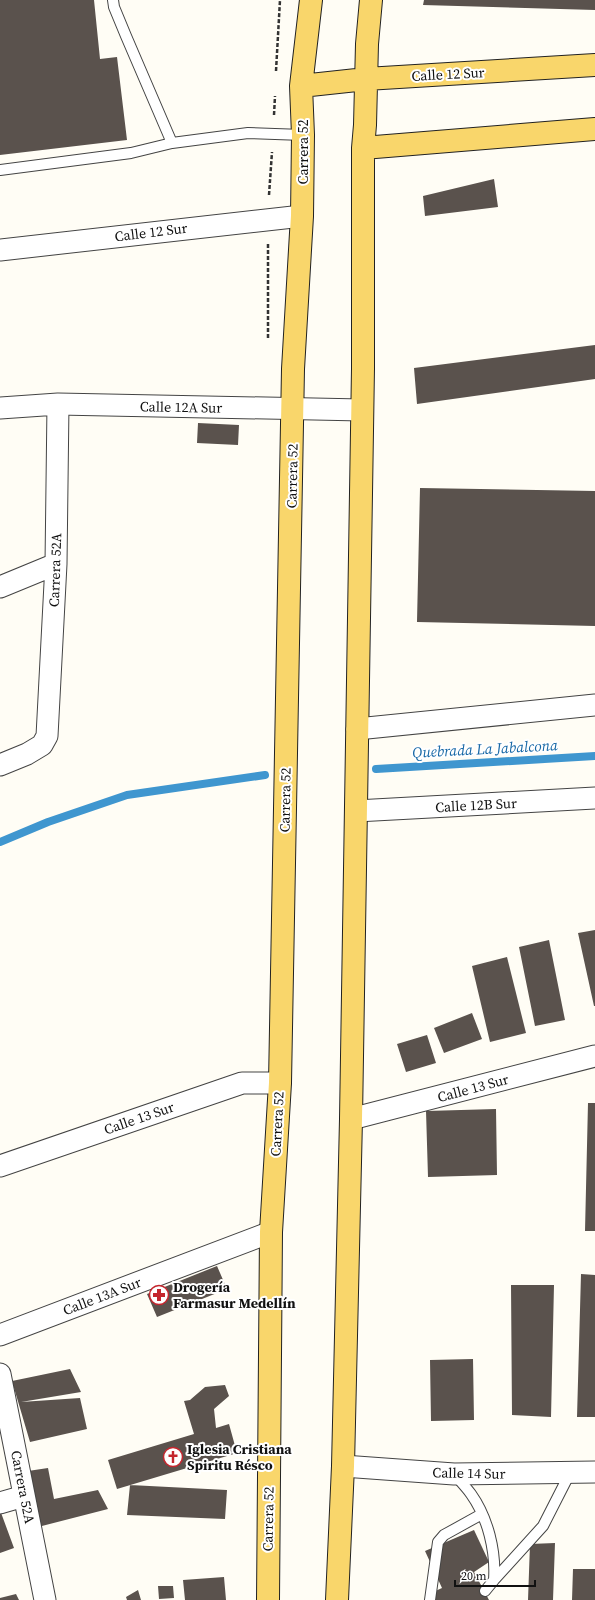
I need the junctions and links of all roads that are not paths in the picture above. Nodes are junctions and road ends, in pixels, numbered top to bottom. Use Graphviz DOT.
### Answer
graph roads {
  1 [pos="113,0"];
  2 [pos="311,0"];
  3 [pos="371,0"];
  4 [pos="595,65"];
  5 [pos="366,79"];
  6 [pos="302,86"];
  7 [pos="595,129"];
  8 [pos="303,134"];
  9 [pos="172,143"];
  10 [pos="363,148"];
  11 [pos="0,170"];
  12 [pos="302,216"];
  13 [pos="0,250"];
  14 [pos="58,404"];
  15 [pos="0,408"];
  16 [pos="292,409"];
  17 [pos="362,410"];
  18 [pos="56,564"];
  19 [pos="0,587"];
  20 [pos="595,705"];
  21 [pos="357,729"];
  22 [pos="0,765"];
  23 [pos="595,798"];
  24 [pos="356,812"];
  25 [pos="595,1056"];
  26 [pos="280,1083"];
  27 [pos="351,1119"];
  28 [pos="0,1166"];
  29 [pos="271,1232"];
  30 [pos="0,1335"];
  31 [pos="0,1374"];
  32 [pos="343,1466"];
  33 [pos="595,1472"];
  34 [pos="570,1473"];
  35 [pos="454,1474"];
  36 [pos="24,1496"];
  37 [pos="0,1503"];
  38 [pos="482,1514"];
  39 [pos="494,1580"];
  40 [pos="485,1591"];
  41 [pos="45,1600"];
  42 [pos="268,1600"];
  43 [pos="337,1600"];
  44 [pos="430,1600"];
  1 -- 9 [label="lane"];
  2 -- 6 [label="main road, Carrera 52"];
  3 -- 5 [label="main road"];
  4 -- 5 [label="main road, Calle 12 Sur"];
  5 -- 6 [label="main road, Calle 12 Sur"];
  5 -- 10 [label="main road"];
  6 -- 8 [label="main road, Carrera 52"];
  7 -- 10 [label="main road"];
  8 -- 9 [label="lane"];
  8 -- 12 [label="main road, Carrera 52"];
  9 -- 11 [label="lane"];
  10 -- 17 [label="main road"];
  12 -- 13 [label="street, Calle 12 Sur"];
  12 -- 16 [label="main road, Carrera 52"];
  14 -- 15 [label="street, Calle 12A Sur"];
  14 -- 16 [label="street, Calle 12A Sur"];
  14 -- 18 [label="street, Carrera 52A"];
  16 -- 17 [label="street, Calle 12A Sur"];
  16 -- 26 [label="main road, Carrera 52"];
  17 -- 21 [label="main road"];
  18 -- 19 [label="street"];
  18 -- 22 [label="street, Carrera 52A"];
  20 -- 21 [label="street"];
  21 -- 24 [label="main road"];
  23 -- 24 [label="street, Calle 12B Sur"];
  24 -- 27 [label="main road"];
  25 -- 27 [label="street, Calle 13 Sur"];
  26 -- 28 [label="street, Calle 13 Sur"];
  26 -- 29 [label="main road, Carrera 52"];
  27 -- 32 [label="main road"];
  29 -- 30 [label="street, Calle 13A Sur"];
  29 -- 42 [label="main road, Carrera 52"];
  31 -- 36 [label="street, Carrera 52A"];
  32 -- 35 [label="street, Calle 14 Sur"];
  32 -- 43 [label="main road"];
  33 -- 34 [label="street, Calle 14 Sur"];
  34 -- 35 [label="street, Calle 14 Sur"];
  34 -- 39 [label="lane"];
  35 -- 38 [label="lane"];
  36 -- 37 [label="street"];
  36 -- 41 [label="street, Carrera 52A"];
  38 -- 39 [label="lane"];
  38 -- 44 [label="lane"];
  39 -- 40 [label="lane"];
}
